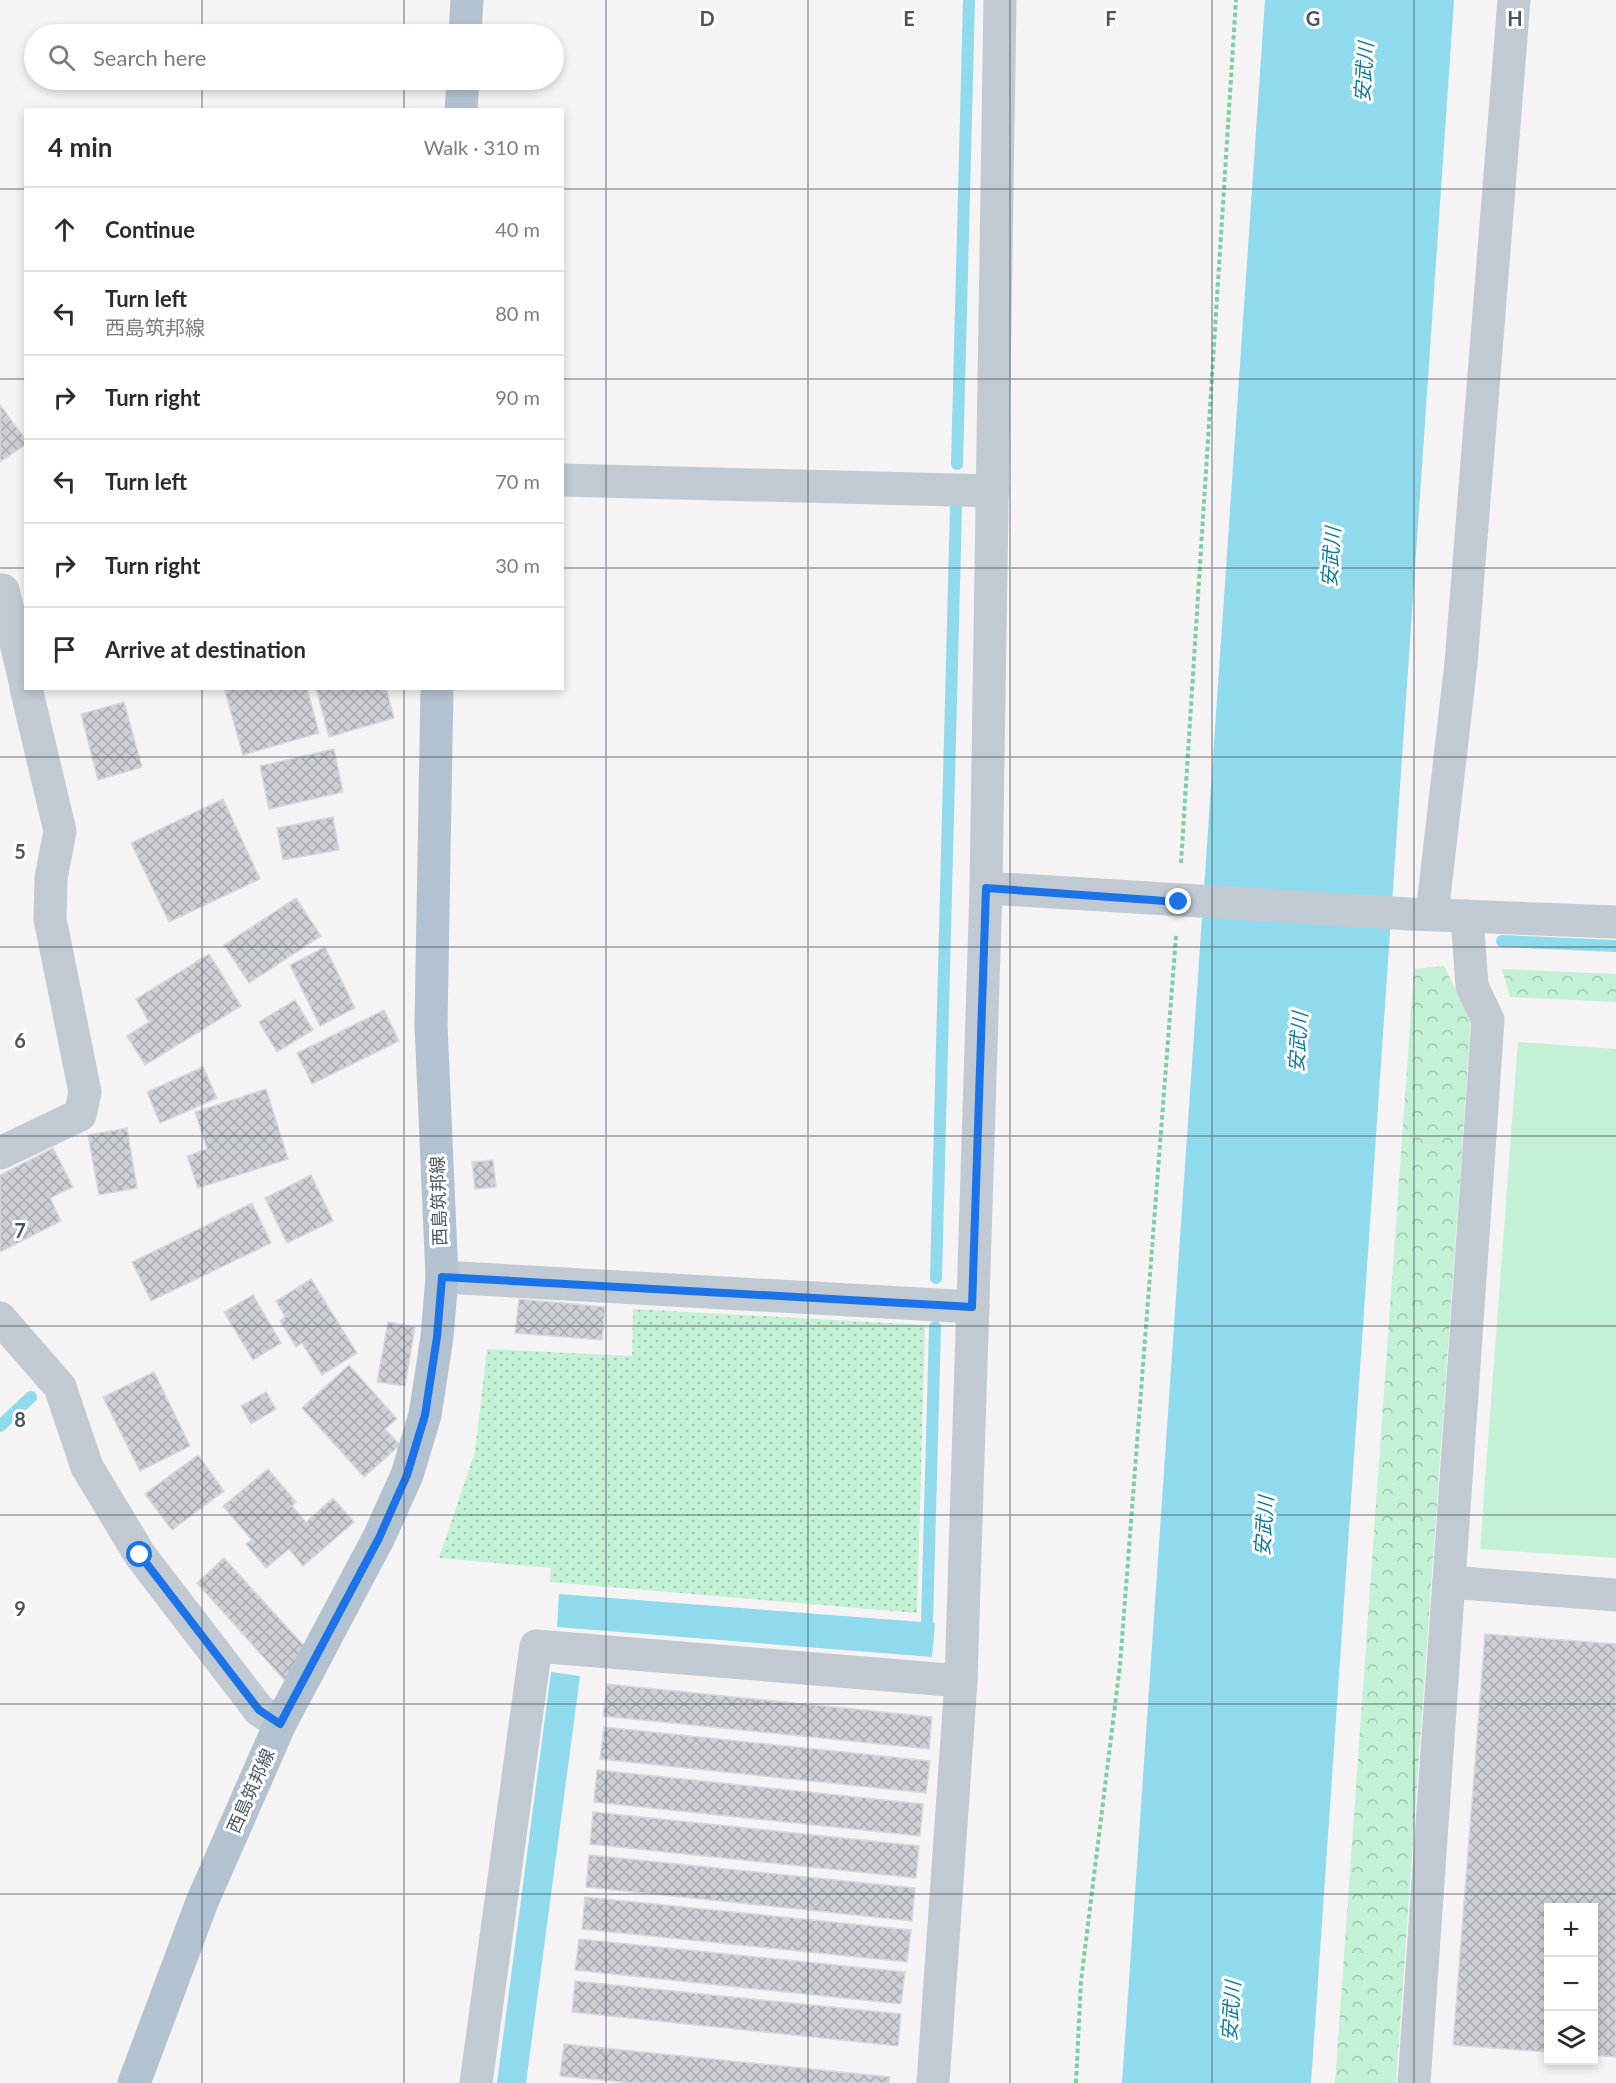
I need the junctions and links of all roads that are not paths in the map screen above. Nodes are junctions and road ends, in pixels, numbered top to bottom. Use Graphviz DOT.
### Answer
graph roads {
  1 [pos="467,0"];
  2 [pos="1000,0"];
  3 [pos="1514,0"];
  4 [pos="466,24"];
  5 [pos="462,90"];
  6 [pos="461,108"];
  7 [pos="564,480"];
  8 [pos="993,491"];
  9 [pos="9,586"];
  10 [pos="24,675"];
  11 [pos="27,690"];
  12 [pos="437,690"];
  13 [pos="986,888"];
  14 [pos="1421,914"];
  15 [pos="1467,916"];
  16 [pos="1616,922"];
  17 [pos="0,1153"];
  18 [pos="442,1277"];
  19 [pos="972,1307"];
  20 [pos="0,1318"];
  21 [pos="1449,1582"];
  22 [pos="1616,1595"];
  23 [pos="961,1681"];
  24 [pos="280,1724"];
  25 [pos="134,2083"];
  26 [pos="476,2083"];
  27 [pos="933,2083"];
  28 [pos="1414,2083"];
  1 -- 4 [label="main road"];
  2 -- 8 [label="street"];
  3 -- 14 [label="street"];
  5 -- 6 [label="main road"];
  7 -- 8 [label="street"];
  8 -- 13 [label="street"];
  9 -- 10 [label="street"];
  11 -- 17 [label="street"];
  12 -- 18 [label="main road, 西島筑邦線"];
  13 -- 14 [label="street"];
  13 -- 19 [label="street"];
  14 -- 15 [label="street"];
  15 -- 16 [label="street"];
  15 -- 21 [label="street"];
  18 -- 19 [label="street"];
  18 -- 24 [label="main road, 西島筑邦線"];
  19 -- 23 [label="street"];
  20 -- 24 [label="street"];
  21 -- 22 [label="street"];
  21 -- 28 [label="street"];
  23 -- 26 [label="street"];
  23 -- 27 [label="street"];
  24 -- 25 [label="main road, 西島筑邦線"];
}
